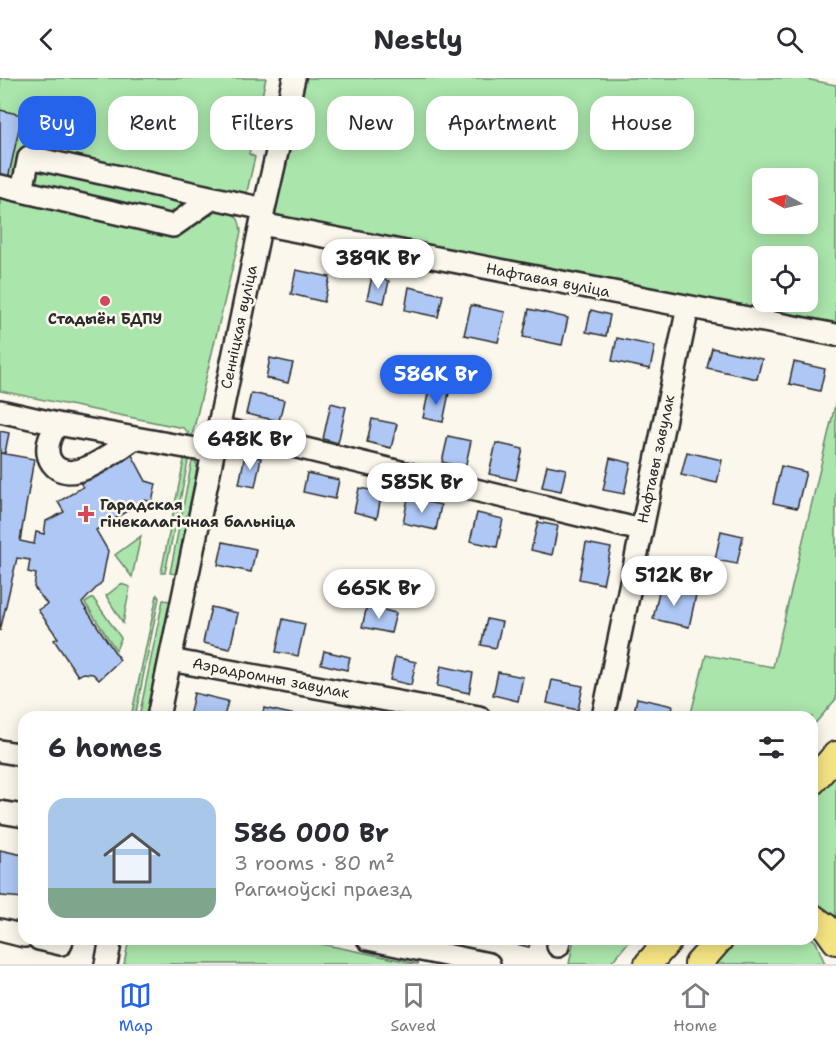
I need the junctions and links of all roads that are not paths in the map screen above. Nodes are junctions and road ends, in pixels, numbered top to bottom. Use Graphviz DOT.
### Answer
graph roads {
  1 [pos="294,78"];
  2 [pos="0,186"];
  3 [pos="21,191"];
  4 [pos="213,198"];
  5 [pos="262,217"];
  6 [pos="688,307"];
  7 [pos="836,335"];
  8 [pos="0,411"];
  9 [pos="57,424"];
  10 [pos="218,428"];
  11 [pos="135,438"];
  12 [pos="213,453"];
  13 [pos="641,530"];
  14 [pos="170,660"];
  15 [pos="159,711"];
  16 [pos="446,711"];
  17 [pos="604,711"];
  18 [pos="0,751"];
  19 [pos="18,754"];
  20 [pos="836,755"];
  21 [pos="818,775"];
  22 [pos="0,812"];
  23 [pos="18,815"];
  24 [pos="818,921"];
  25 [pos="0,930"];
  26 [pos="18,934"];
  27 [pos="836,941"];
  28 [pos="110,945"];
  29 [pos="397,945"];
  30 [pos="665,945"];
  31 [pos="715,945"];
  32 [pos="106,964"];
  33 [pos="489,964"];
  34 [pos="648,964"];
  35 [pos="698,964"];
  1 -- 5 [label="street, Сенніцкая вуліца"];
  2 -- 3 [label="street"];
  3 -- 4 [label="street"];
  3 -- 4 [label="street, Нафтавая вуліца"];
  4 -- 5 [label="street, Нафтавая вуліца"];
  5 -- 6 [label="street, Нафтавая вуліца"];
  5 -- 10 [label="street, Сенніцкая вуліца"];
  6 -- 7 [label="street, Нафтавая вуліца"];
  6 -- 13 [label="street, Нафтавы завулак"];
  8 -- 9 [label="street"];
  9 -- 11 [label="street"];
  9 -- 11 [label="street"];
  10 -- 12 [label="street, Сенніцкая вуліца"];
  10 -- 13 [label="street"];
  11 -- 12 [label="street"];
  12 -- 14 [label="street, Сенніцкая вуліца"];
  13 -- 17 [label="street, Нафтавы завулак"];
  14 -- 15 [label="street, Сенніцкая вуліца"];
  14 -- 16 [label="street, Аэрадромны завулак"];
  18 -- 19 [label="street"];
  20 -- 21 [label="main road"];
  22 -- 23 [label="street"];
  24 -- 27 [label="main road"];
  25 -- 26 [label="street"];
  28 -- 32 [label="street"];
  29 -- 33 [label="street"];
  30 -- 34 [label="main road"];
  31 -- 35 [label="main road"];
}
